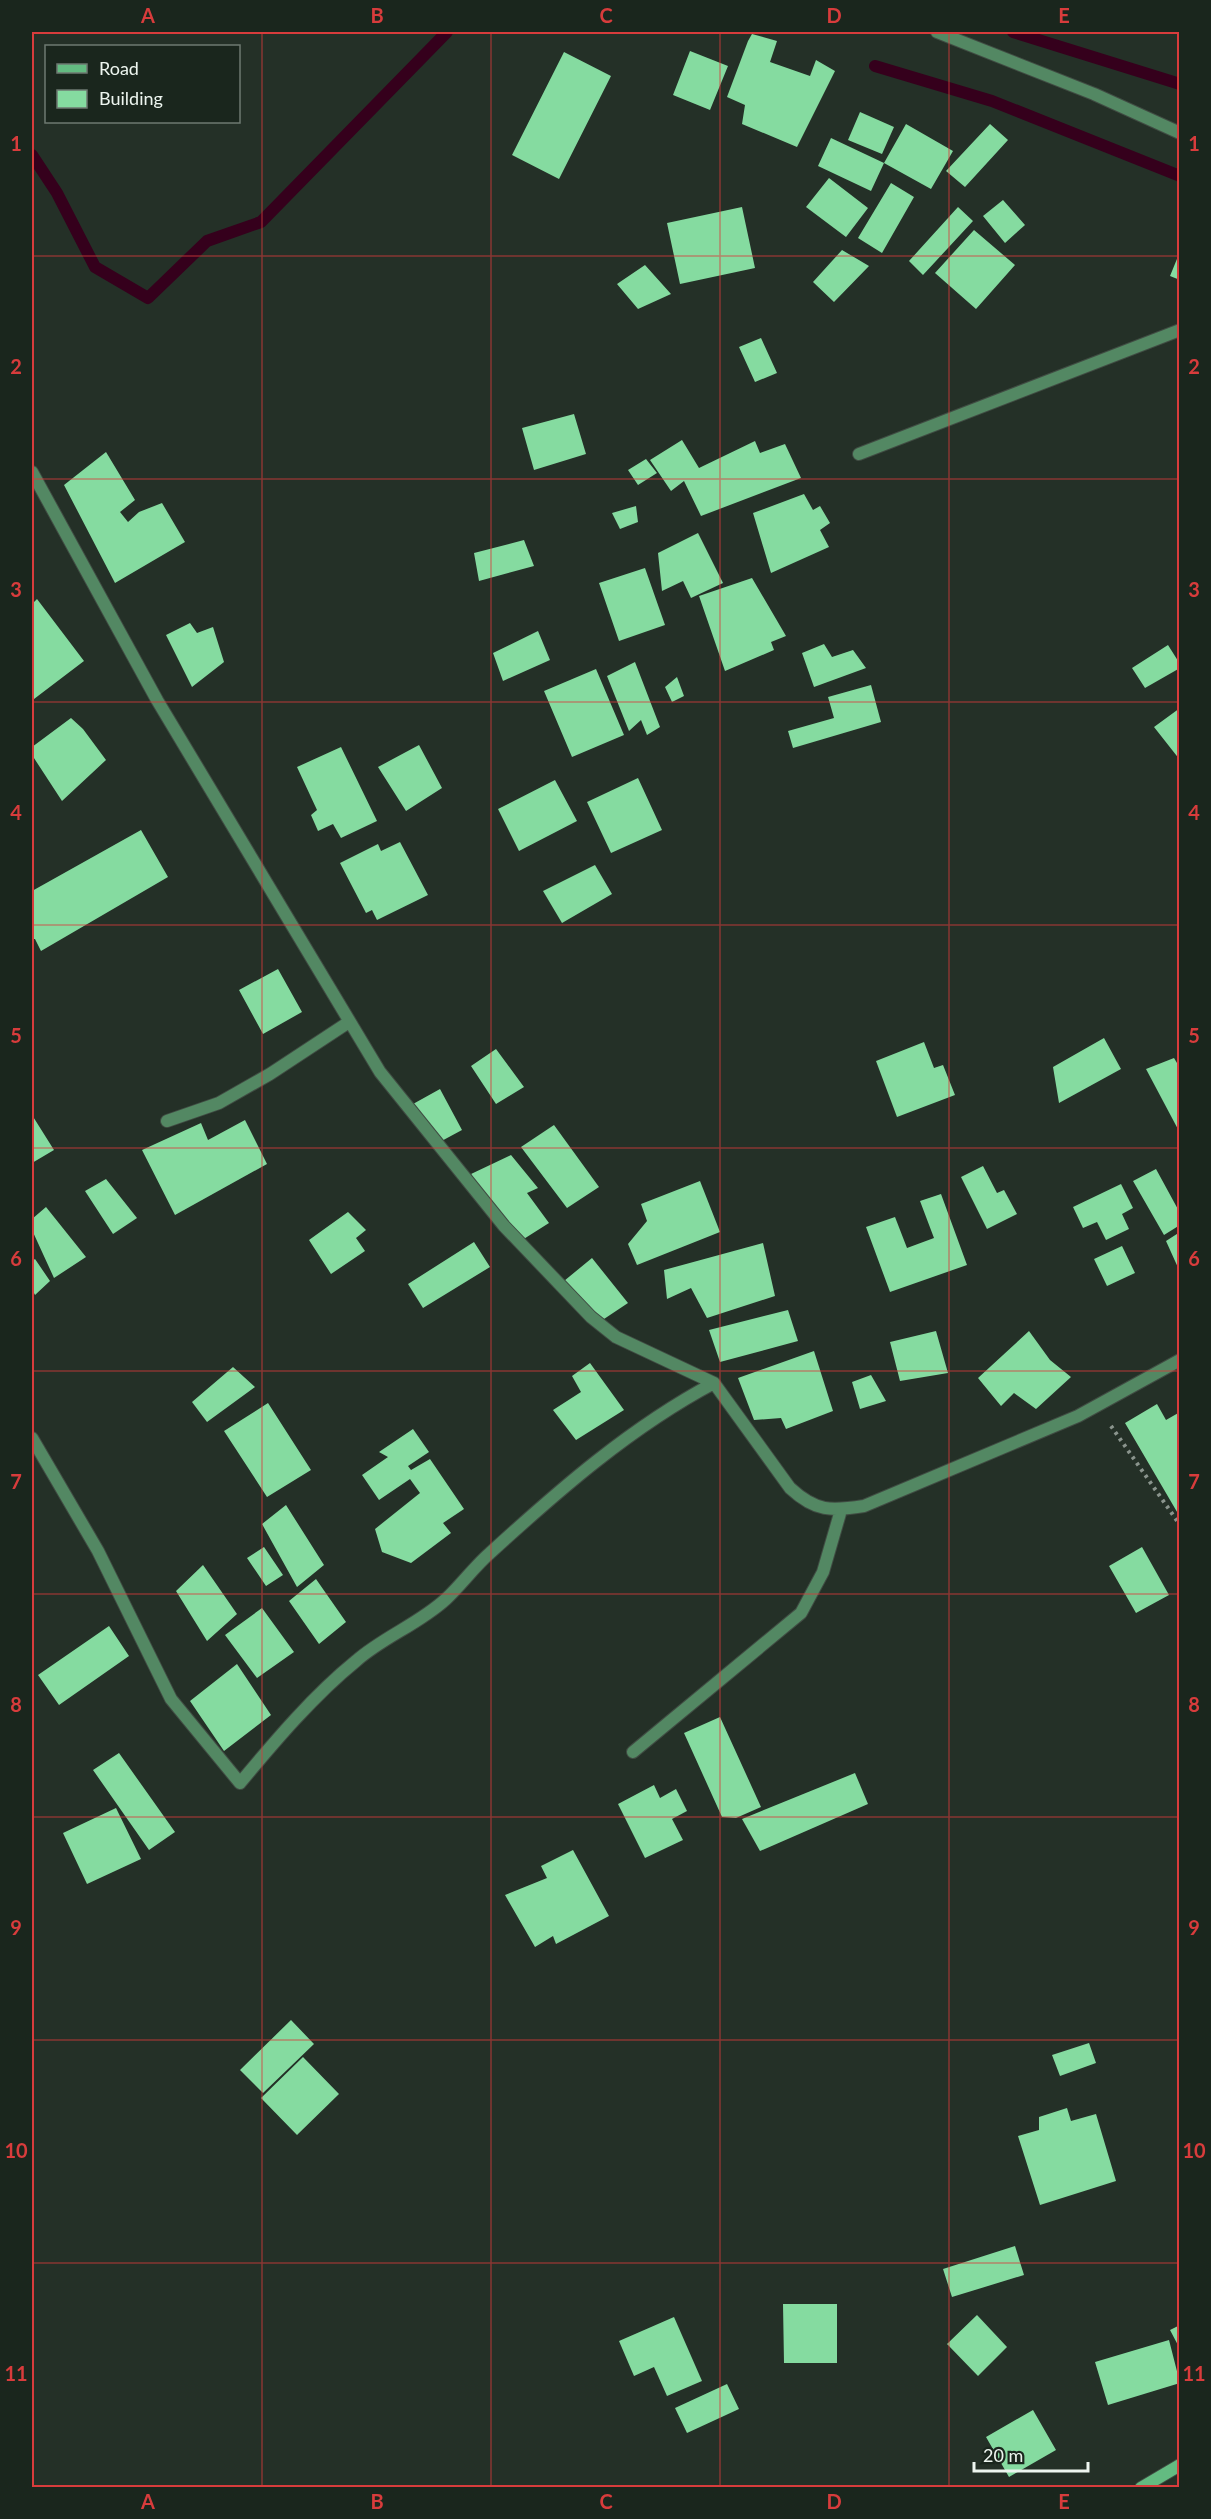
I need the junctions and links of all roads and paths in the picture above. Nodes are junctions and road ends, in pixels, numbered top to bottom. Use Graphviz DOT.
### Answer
graph roads {
  1 [pos="937,32"];
  2 [pos="1179,133"];
  3 [pos="1179,330"];
  4 [pos="860,454"];
  5 [pos="32,472"];
  6 [pos="349,1022"];
  7 [pos="167,1121"];
  8 [pos="1179,1360"];
  9 [pos="714,1383"];
  10 [pos="1096,1406"];
  11 [pos="32,1438"];
  12 [pos="841,1510"];
  13 [pos="1179,1525"];
  14 [pos="633,1752"];
  15 [pos="1179,2465"];
  16 [pos="1141,2487"];
  1 -- 2 [label="street"];
  3 -- 4 [label="street"];
  5 -- 6 [label="street"];
  6 -- 7 [label="street"];
  6 -- 9 [label="street"];
  8 -- 10 [label="street"];
  9 -- 11 [label="street"];
  9 -- 12 [label="street"];
  10 -- 12 [label="street"];
  10 -- 13 [label="path"];
  12 -- 14 [label="street"];
  15 -- 16 [label="main road"];
}
